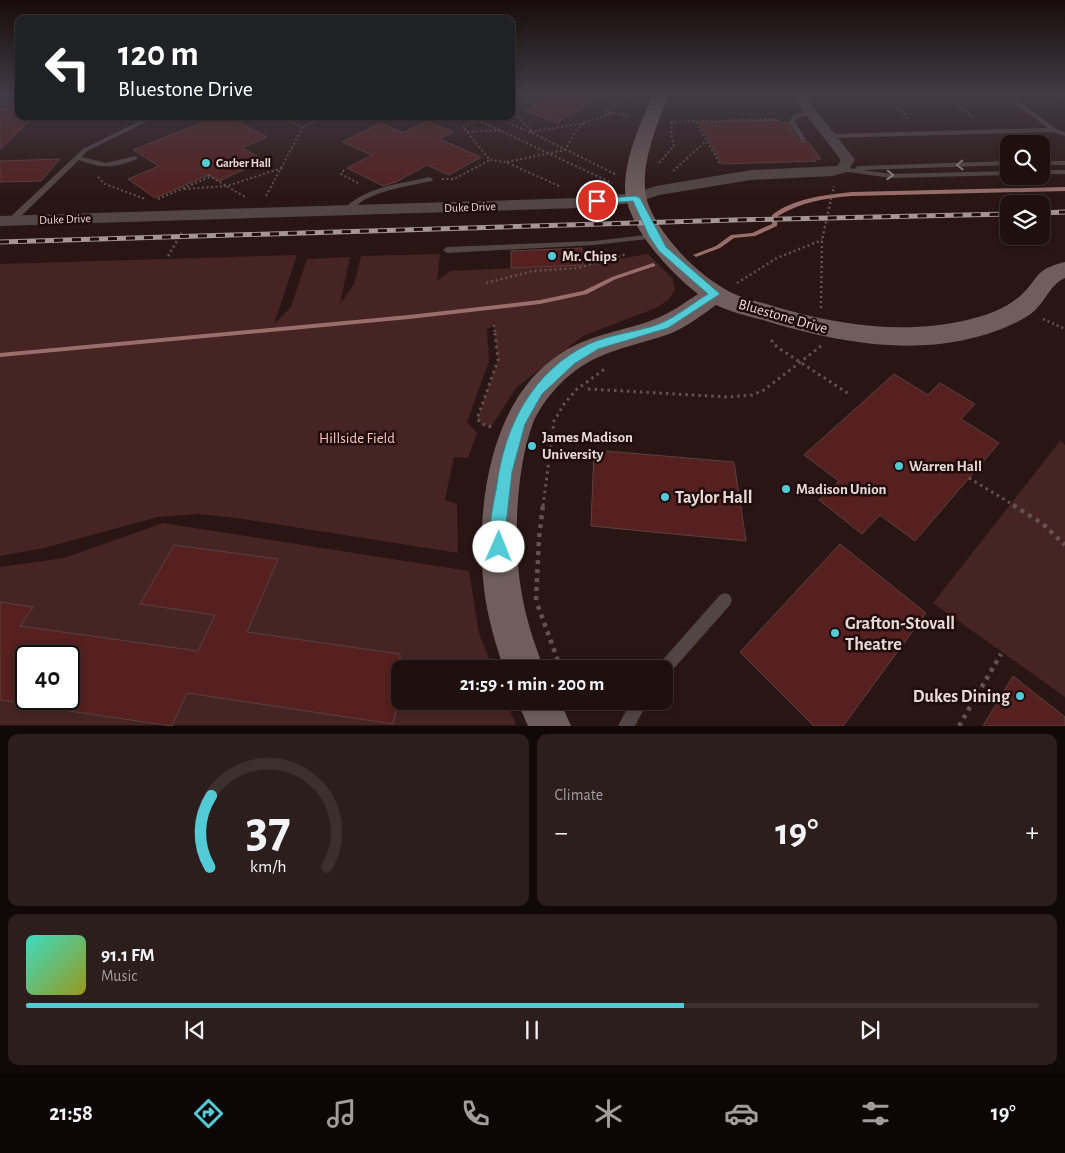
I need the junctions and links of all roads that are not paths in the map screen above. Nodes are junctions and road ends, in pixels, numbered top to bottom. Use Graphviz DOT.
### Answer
graph roads {
  1 [pos="130,128"];
  2 [pos="647,128"];
  3 [pos="796,128"];
  4 [pos="823,128"];
  5 [pos="1051,128"];
  6 [pos="1054,130"];
  7 [pos="1065,134"];
  8 [pos="829,136"];
  9 [pos="803,140"];
  10 [pos="77,157"];
  11 [pos="135,158"];
  12 [pos="1000,163"];
  13 [pos="1050,163"];
  14 [pos="1065,163"];
  15 [pos="842,168"];
  16 [pos="1050,172"];
  17 [pos="1065,172"];
  18 [pos="1000,173"];
  19 [pos="429,179"];
  20 [pos="636,198"];
  21 [pos="346,212"];
  22 [pos="6,221"];
  23 [pos="654,236"];
  24 [pos="447,250"];
  25 [pos="1065,269"];
  26 [pos="723,290"];
  27 [pos="725,600"];
  28 [pos="520,660"];
  29 [pos="672,660"];
  30 [pos="542,710"];
  31 [pos="635,710"];
  32 [pos="550,726"];
  33 [pos="626,726"];
  1 -- 10 [label="lane"];
  2 -- 20 [label="street, Bluestone Drive"];
  3 -- 9 [label="lane"];
  4 -- 8 [label="street"];
  5 -- 6 [label="lane"];
  6 -- 7 [label="lane"];
  6 -- 8 [label="lane"];
  8 -- 15 [label="street"];
  10 -- 11 [label="lane"];
  10 -- 22 [label="lane"];
  12 -- 15 [label="lane, one-way"];
  13 -- 14 [label="lane"];
  15 -- 18 [label="lane, one-way"];
  15 -- 20 [label="street, Duke Drive"];
  16 -- 17 [label="lane"];
  19 -- 21 [label="lane"];
  20 -- 21 [label="street, Duke Drive"];
  20 -- 23 [label="street, Bluestone Drive"];
  21 -- 22 [label="street, Duke Drive"];
  23 -- 24 [label="lane"];
  23 -- 26 [label="street, Bluestone Drive"];
  25 -- 26 [label="street, Bluestone Drive"];
  26 -- 28 [label="street"];
  27 -- 29 [label="lane"];
  30 -- 32 [label="street"];
  31 -- 33 [label="lane"];
}
